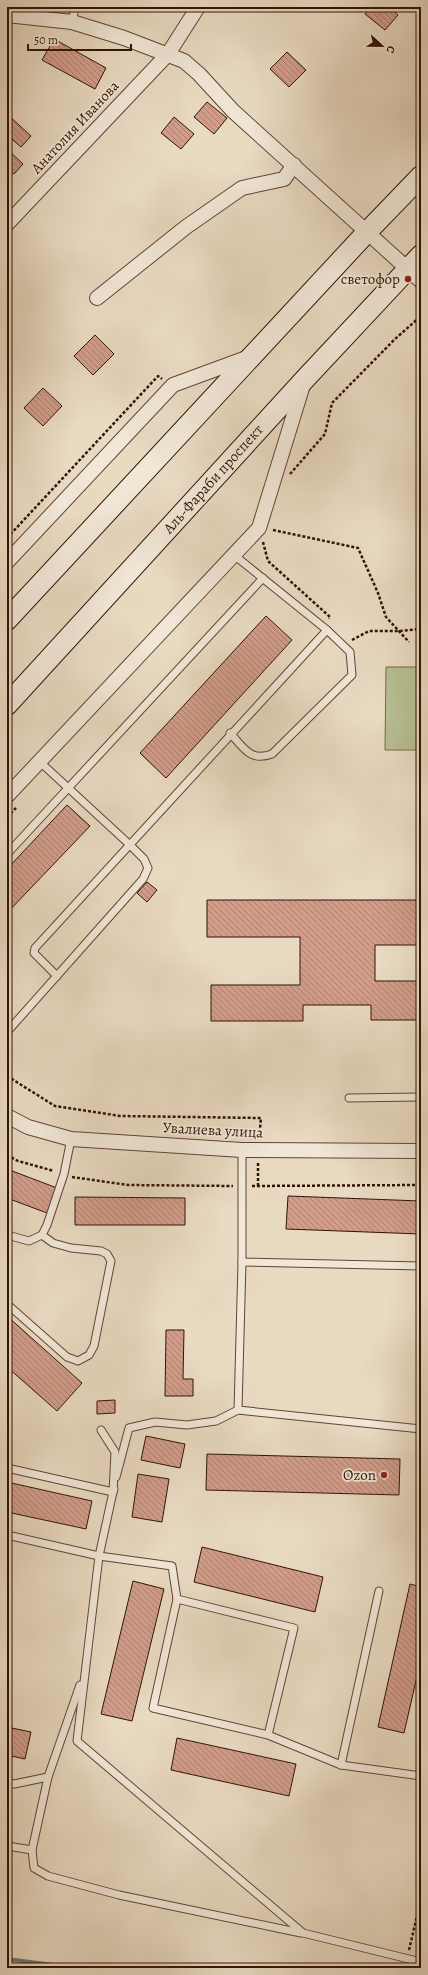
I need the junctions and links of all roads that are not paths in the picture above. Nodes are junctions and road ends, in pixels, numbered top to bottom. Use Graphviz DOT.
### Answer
graph roads {
  1 [pos="72,7"];
  2 [pos="198,7"];
  3 [pos="7,15"];
  4 [pos="72,22"];
  5 [pos="168,54"];
  6 [pos="294,165"];
  7 [pos="421,176"];
  8 [pos="7,224"];
  9 [pos="368,231"];
  10 [pos="417,268"];
  11 [pos="97,298"];
  12 [pos="251,357"];
  13 [pos="305,379"];
  14 [pos="234,555"];
  15 [pos="7,562"];
  16 [pos="263,578"];
  17 [pos="7,620"];
  18 [pos="327,630"];
  19 [pos="7,704"];
  20 [pos="230,733"];
  21 [pos="40,762"];
  22 [pos="67,787"];
  23 [pos="7,796"];
  24 [pos="129,844"];
  25 [pos="7,854"];
  26 [pos="57,976"];
  27 [pos="7,1032"];
  28 [pos="421,1097"];
  29 [pos="349,1098"];
  30 [pos="7,1116"];
  31 [pos="71,1139"];
  32 [pos="242,1150"];
  33 [pos="421,1151"];
  34 [pos="7,1235"];
  35 [pos="42,1235"];
  36 [pos="242,1262"];
  37 [pos="421,1266"];
  38 [pos="7,1304"];
  39 [pos="238,1410"];
  40 [pos="421,1429"];
  41 [pos="101,1430"];
  42 [pos="7,1468"];
  43 [pos="113,1492"];
  44 [pos="7,1535"];
  45 [pos="99,1556"];
  46 [pos="379,1591"];
  47 [pos="177,1599"];
  48 [pos="85,1672"];
  49 [pos="268,1735"];
  50 [pos="342,1765"];
  51 [pos="421,1776"];
  52 [pos="48,1777"];
  53 [pos="7,1782"];
  54 [pos="7,1846"];
  55 [pos="32,1850"];
  56 [pos="303,1933"];
  57 [pos="421,1962"];
  1 -- 4 [label="lane"];
  2 -- 5 [label="street, Анатолия Иванова"];
  3 -- 4 [label="street"];
  4 -- 5 [label="street"];
  5 -- 6 [label="street"];
  5 -- 8 [label="street, Анатолия Иванова"];
  6 -- 9 [label="street"];
  6 -- 11 [label="street"];
  7 -- 9 [label="street"];
  9 -- 10 [label="street"];
  9 -- 12 [label="street"];
  10 -- 13 [label="street, Аль-Фараби проспект"];
  12 -- 15 [label="street"];
  12 -- 17 [label="street"];
  13 -- 14 [label="street"];
  13 -- 19 [label="street, Аль-Фараби проспект"];
  14 -- 16 [label="lane"];
  14 -- 21 [label="street"];
  16 -- 18 [label="lane"];
  16 -- 22 [label="lane"];
  18 -- 20 [label="lane"];
  18 -- 20 [label="lane"];
  20 -- 24 [label="lane"];
  21 -- 22 [label="lane"];
  21 -- 23 [label="street"];
  22 -- 24 [label="lane"];
  22 -- 25 [label="lane"];
  24 -- 26 [label="lane"];
  24 -- 26 [label="lane"];
  26 -- 27 [label="lane"];
  28 -- 29 [label="lane"];
  30 -- 31 [label="street, Увалиева улица"];
  31 -- 32 [label="street, Увалиева улица"];
  31 -- 35 [label="lane"];
  32 -- 33 [label="street, Увалиева улица"];
  32 -- 36 [label="lane"];
  34 -- 35 [label="lane"];
  35 -- 38 [label="lane"];
  36 -- 37 [label="lane"];
  36 -- 39 [label="lane"];
  39 -- 40 [label="lane"];
  39 -- 43 [label="lane"];
  41 -- 43 [label="lane"];
  42 -- 43 [label="lane"];
  43 -- 45 [label="lane"];
  44 -- 45 [label="lane"];
  45 -- 47 [label="lane"];
  45 -- 48 [label="lane"];
  46 -- 50 [label="lane"];
  47 -- 49 [label="lane"];
  47 -- 49 [label="lane"];
  48 -- 52 [label="lane"];
  48 -- 56 [label="lane"];
  49 -- 50 [label="lane"];
  50 -- 51 [label="lane"];
  52 -- 53 [label="lane"];
  52 -- 55 [label="lane"];
  54 -- 55 [label="lane"];
  55 -- 56 [label="lane"];
  56 -- 57 [label="lane"];
}
